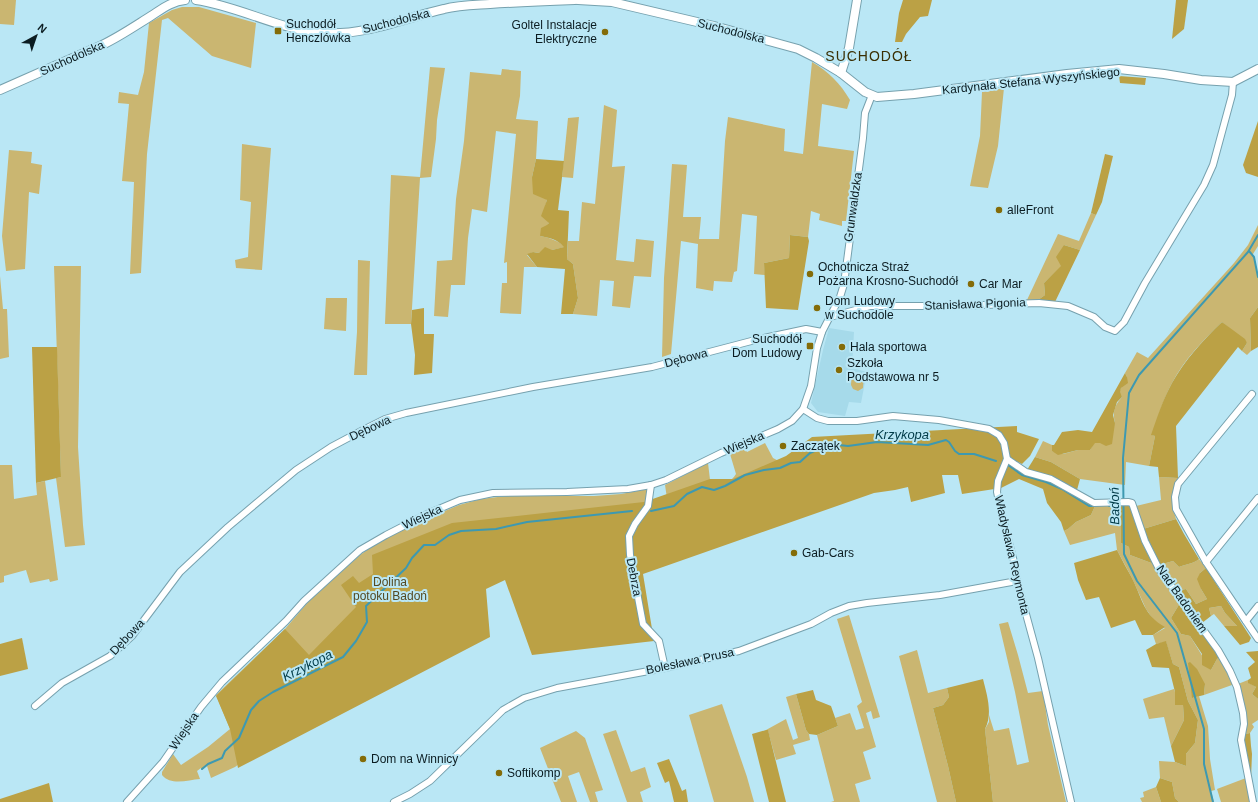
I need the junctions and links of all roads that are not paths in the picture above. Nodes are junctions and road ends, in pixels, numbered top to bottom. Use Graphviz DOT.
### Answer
graph roads {
  1 [pos="185,0"];
  2 [pos="196,0"];
  3 [pos="575,0"];
  4 [pos="578,0"];
  5 [pos="856,0"];
  6 [pos="1258,69"];
  7 [pos="841,73"];
  8 [pos="1233,82"];
  9 [pos="0,90"];
  10 [pos="872,95"];
  11 [pos="830,317"];
  12 [pos="822,332"];
  13 [pos="1252,394"];
  14 [pos="803,409"];
  15 [pos="1007,459"];
  16 [pos="651,486"];
  17 [pos="1258,498"];
  18 [pos="1206,562"];
  19 [pos="1017,581"];
  20 [pos="1258,606"];
  21 [pos="1246,621"];
  22 [pos="1258,639"];
  23 [pos="665,668"];
  24 [pos="35,706"];
  25 [pos="127,802"];
  26 [pos="394,802"];
  27 [pos="1071,802"];
  28 [pos="1253,802"];
  1 -- 9 [label="street, Suchodolska"];
  2 -- 3 [label="street, Suchodolska"];
  4 -- 7 [label="street, Suchodolska"];
  5 -- 7 [label="street"];
  6 -- 8 [label="street"];
  7 -- 10 [label="street, Suchodolska"];
  8 -- 10 [label="street, Kardynała Stefana Wyszyńskiego"];
  8 -- 11 [label="street, Stanisława Pigonia"];
  10 -- 11 [label="street, Grunwaldzka"];
  11 -- 12 [label="street, Grunwaldzka"];
  12 -- 14 [label="street, Grunwaldzka"];
  12 -- 24 [label="street, Dębowa"];
  13 -- 18 [label="street"];
  14 -- 15 [label="street"];
  14 -- 16 [label="street, Wiejska"];
  15 -- 19 [label="street, Władysława Reymonta"];
  15 -- 28 [label="street, Nad Badoniem"];
  16 -- 23 [label="street, Debrza"];
  16 -- 25 [label="street, Wiejska"];
  17 -- 18 [label="street"];
  18 -- 21 [label="street"];
  19 -- 23 [label="street, Bolesława Prusa"];
  19 -- 27 [label="street, Władysława Reymonta"];
  20 -- 21 [label="street"];
  21 -- 22 [label="street"];
  23 -- 26 [label="street, Bolesława Prusa"];
}
